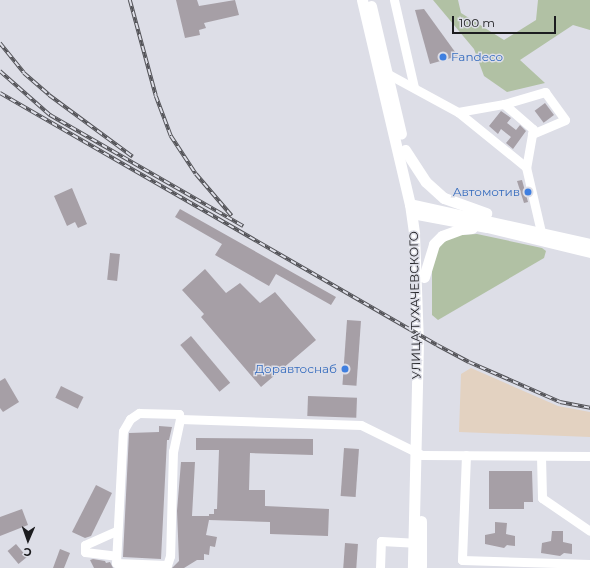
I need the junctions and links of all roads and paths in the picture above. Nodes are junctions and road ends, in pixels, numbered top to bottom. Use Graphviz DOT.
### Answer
graph roads {
  1 [pos="362,0"];
  2 [pos="370,0"];
  3 [pos="394,0"];
  4 [pos="388,74"];
  5 [pos="414,87"];
  6 [pos="504,104"];
  7 [pos="458,112"];
  8 [pos="532,134"];
  9 [pos="405,150"];
  10 [pos="526,167"];
  11 [pos="414,209"];
  12 [pos="487,227"];
  13 [pos="522,227"];
  14 [pos="541,232"];
  15 [pos="590,244"];
  16 [pos="590,252"];
  17 [pos="424,277"];
  18 [pos="180,419"];
  19 [pos="419,453"];
  20 [pos="466,455"];
  21 [pos="541,456"];
  22 [pos="590,456"];
  23 [pos="116,531"];
  24 [pos="590,531"];
  25 [pos="417,543"];
  26 [pos="116,556"];
  27 [pos="463,564"];
  28 [pos="590,564"];
  29 [pos="532,565"];
  30 [pos="380,568"];
  31 [pos="413,568"];
  32 [pos="421,568"];
  1 -- 11 [label="main road, УЛИЦА ТУХАЧЕВСКОГО"];
  2 -- 4 [label="main road, УЛИЦА ТУХАЧЕВСКОГО"];
  3 -- 5 [label="street"];
  4 -- 5 [label="street"];
  4 -- 9 [label="main road, УЛИЦА ТУХАЧЕВСКОГО"];
  5 -- 7 [label="street"];
  6 -- 7 [label="street"];
  6 -- 8 [label="street"];
  6 -- 8 [label="street"];
  7 -- 10 [label="street"];
  8 -- 10 [label="street"];
  9 -- 11 [label="main road, УЛИЦА ТУХАЧЕВСКОГО"];
  9 -- 13 [label="main road"];
  10 -- 14 [label="street"];
  11 -- 12 [label="main road"];
  11 -- 13 [label="main road"];
  11 -- 17 [label="main road, УЛИЦА ТУХАЧЕВСКОГО"];
  11 -- 19 [label="main road, УЛИЦА ТУХАЧЕВСКОГО"];
  12 -- 16 [label="main road"];
  12 -- 17 [label="main road"];
  13 -- 14 [label="main road"];
  14 -- 15 [label="main road"];
  17 -- 19 [label="main road, УЛИЦА ТУХАЧЕВСКОГО"];
  18 -- 19 [label="street"];
  18 -- 23 [label="street"];
  18 -- 26 [label="street"];
  19 -- 20 [label="street"];
  19 -- 25 [label="main road, УЛИЦА ТУХАЧЕВСКОГО"];
  20 -- 21 [label="street"];
  20 -- 27 [label="street"];
  21 -- 22 [label="street"];
  21 -- 24 [label="street"];
  23 -- 26 [label="street"];
  23 -- 26 [label="street"];
  25 -- 30 [label="street"];
  25 -- 31 [label="main road, УЛИЦА ТУХАЧЕВСКОГО"];
  25 -- 32 [label="main road, УЛИЦА ТУХАЧЕВСКОГО"];
  27 -- 29 [label="street"];
  28 -- 29 [label="street"];
}
